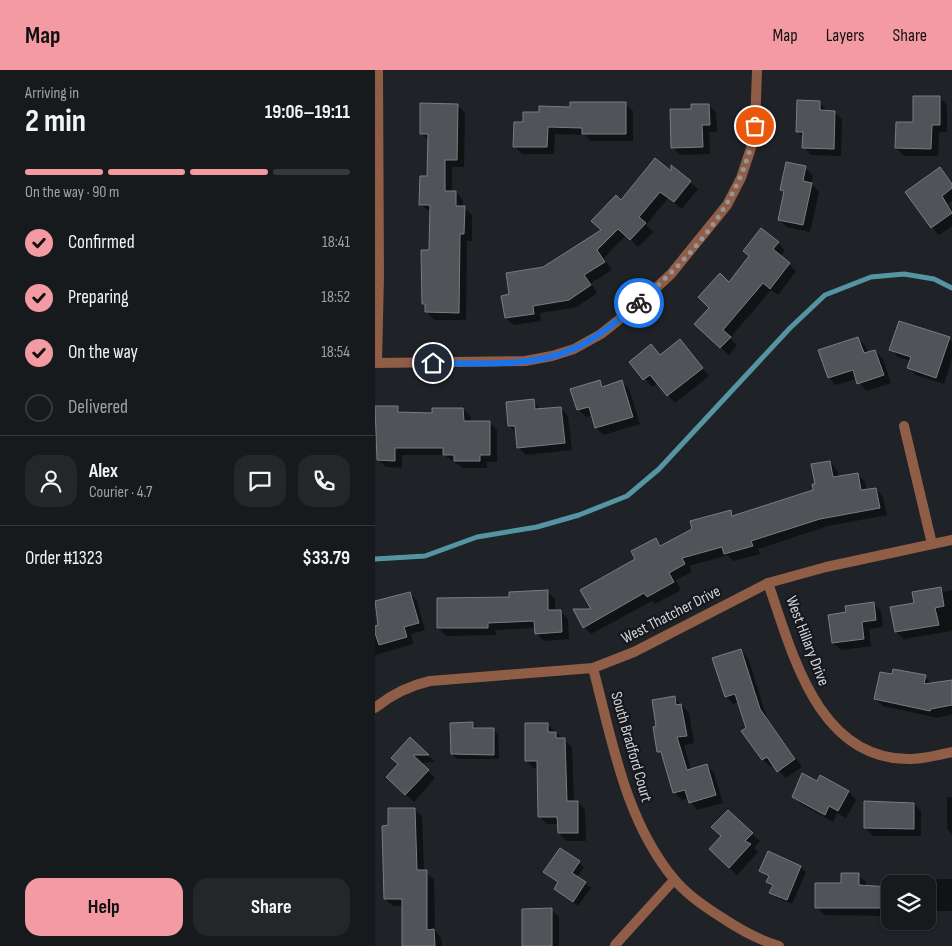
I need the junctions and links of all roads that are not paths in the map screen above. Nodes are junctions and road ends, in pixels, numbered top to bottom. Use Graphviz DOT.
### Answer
graph roads {
  1 [pos="378,70"];
  2 [pos="757,70"];
  3 [pos="376,362"];
  4 [pos="904,426"];
  5 [pos="952,540"];
  6 [pos="932,544"];
  7 [pos="768,583"];
  8 [pos="593,668"];
  9 [pos="375,708"];
  10 [pos="952,752"];
  11 [pos="674,880"];
  12 [pos="615,945"];
  13 [pos="779,946"];
  1 -- 3 [label="street"];
  2 -- 3 [label="street"];
  4 -- 6 [label="street"];
  5 -- 6 [label="street, West Thatcher Drive"];
  6 -- 7 [label="street, West Thatcher Drive"];
  7 -- 8 [label="street, West Thatcher Drive"];
  7 -- 10 [label="street, West Hillary Drive"];
  8 -- 9 [label="street, West Thatcher Drive"];
  8 -- 11 [label="street, South Bradford Court"];
  11 -- 12 [label="street"];
  11 -- 13 [label="street, South Bradford Court"];
}
